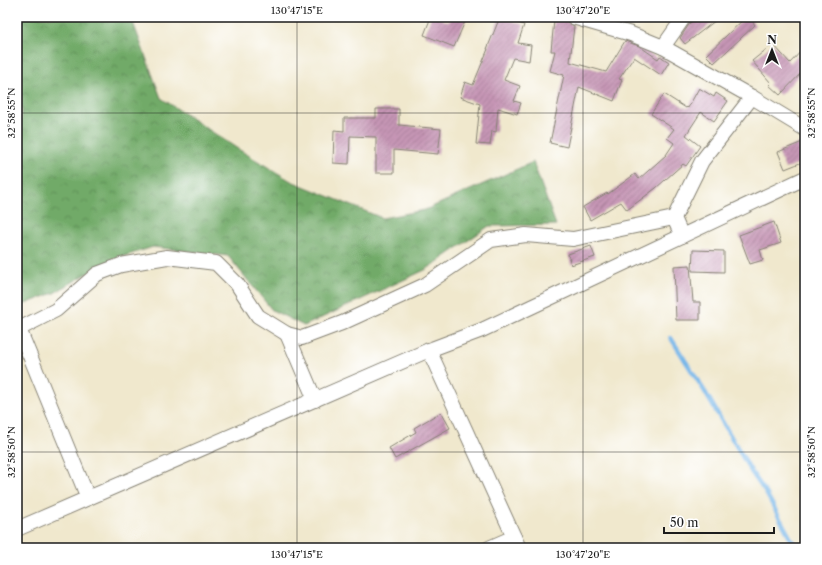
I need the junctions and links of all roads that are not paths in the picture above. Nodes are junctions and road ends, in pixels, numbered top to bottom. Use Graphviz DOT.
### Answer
graph roads {
  1 [pos="573,17"];
  2 [pos="684,17"];
  3 [pos="663,47"];
  4 [pos="752,97"];
  5 [pos="805,130"];
  6 [pos="805,178"];
  7 [pos="674,218"];
  8 [pos="682,236"];
  9 [pos="18,330"];
  10 [pos="287,334"];
  11 [pos="429,350"];
  12 [pos="315,400"];
  13 [pos="88,498"];
  14 [pos="17,529"];
  15 [pos="516,543"];
  16 [pos="489,548"];
  1 -- 3 [label="street"];
  2 -- 3 [label="street"];
  3 -- 4 [label="street"];
  4 -- 5 [label="street"];
  4 -- 7 [label="street"];
  6 -- 8 [label="street"];
  7 -- 8 [label="street"];
  7 -- 10 [label="street"];
  8 -- 11 [label="street"];
  9 -- 10 [label="street"];
  9 -- 13 [label="street"];
  10 -- 12 [label="street"];
  11 -- 12 [label="street"];
  11 -- 15 [label="street"];
  12 -- 13 [label="street"];
  13 -- 14 [label="street"];
  15 -- 16 [label="street"];
}
